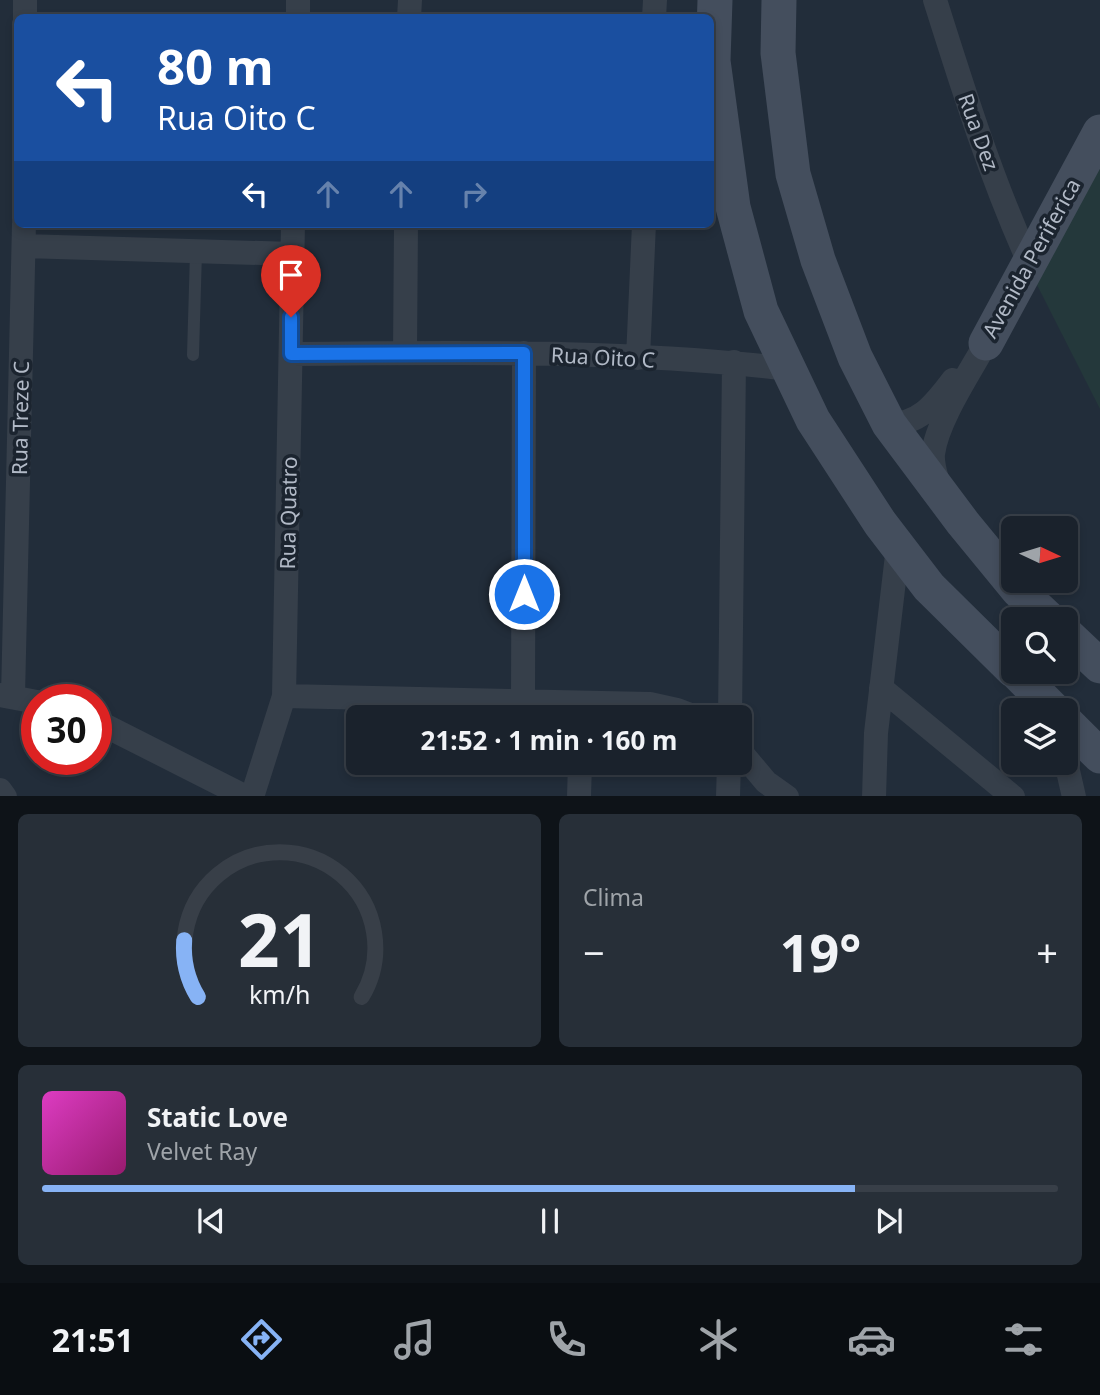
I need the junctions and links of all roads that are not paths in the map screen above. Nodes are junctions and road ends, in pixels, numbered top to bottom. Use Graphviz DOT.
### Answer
graph roads {
  1 [pos="715,0"];
  2 [pos="779,0"];
  3 [pos="934,0"];
  4 [pos="714,30"];
  5 [pos="714,68"];
  6 [pos="1100,132"];
  7 [pos="293,228"];
  8 [pos="406,228"];
  9 [pos="644,228"];
  10 [pos="24,235"];
  11 [pos="196,252"];
  12 [pos="292,254"];
  13 [pos="1029,262"];
  14 [pos="986,343"];
  15 [pos="405,353"];
  16 [pos="524,353"];
  17 [pos="291,354"];
  18 [pos="192,355"];
  19 [pos="638,358"];
  20 [pos="734,362"];
  21 [pos="789,369"];
  22 [pos="889,424"];
  23 [pos="943,496"];
  24 [pos="898,547"];
  25 [pos="1036,607"];
  26 [pos="1078,646"];
  27 [pos="1001,658"];
  28 [pos="1100,666"];
  29 [pos="1027,684"];
  30 [pos="881,688"];
  31 [pos="284,696"];
  32 [pos="17,698"];
  33 [pos="1041,698"];
  34 [pos="523,702"];
  35 [pos="545,705"];
  36 [pos="730,705"];
  37 [pos="112,729"];
  38 [pos="1078,734"];
  39 [pos="1100,756"];
  40 [pos="752,765"];
  41 [pos="580,775"];
  42 [pos="729,775"];
  43 [pos="1069,775"];
  44 [pos="0,790"];
  45 [pos="5,796"];
  46 [pos="246,796"];
  47 [pos="252,796"];
  48 [pos="579,796"];
  49 [pos="728,796"];
  50 [pos="787,796"];
  51 [pos="874,796"];
  52 [pos="1013,796"];
  53 [pos="1074,796"];
  1 -- 4 [label="street"];
  2 -- 22 [label="street"];
  3 -- 13 [label="street, Rua Dez"];
  5 -- 21 [label="street"];
  6 -- 13 [label="street, Avenida Periferica"];
  7 -- 12 [label="street, Rua Quatro"];
  8 -- 15 [label="street"];
  9 -- 19 [label="street"];
  10 -- 11 [label="street"];
  10 -- 32 [label="street, Rua Treze C"];
  11 -- 12 [label="street"];
  11 -- 18 [label="lane"];
  12 -- 17 [label="street, Rua Quatro"];
  13 -- 14 [label="street, Avenida Periferica"];
  14 -- 22 [label="street, Avenida Periferica"];
  14 -- 23 [label="street"];
  15 -- 16 [label="street, Rua Oito C"];
  15 -- 17 [label="street, Rua Oito C"];
  16 -- 19 [label="street, Rua Oito C"];
  16 -- 34 [label="street"];
  17 -- 31 [label="street, Rua Quatro"];
  19 -- 20 [label="street, Rua Oito C"];
  20 -- 21 [label="street, Rua Oito C"];
  20 -- 36 [label="street"];
  21 -- 24 [label="street"];
  22 -- 23 [label="street"];
  23 -- 25 [label="street"];
  24 -- 27 [label="street"];
  24 -- 30 [label="street"];
  26 -- 28 [label="street"];
  29 -- 33 [label="street"];
  30 -- 51 [label="street"];
  30 -- 52 [label="street"];
  31 -- 34 [label="street"];
  31 -- 47 [label="street, Rua Quatro"];
  34 -- 35 [label="street"];
  37 -- 46 [label="street"];
  38 -- 39 [label="street"];
  40 -- 50 [label="street"];
  41 -- 48 [label="street"];
  42 -- 49 [label="street"];
  43 -- 53 [label="street"];
  44 -- 45 [label="street"];
}
